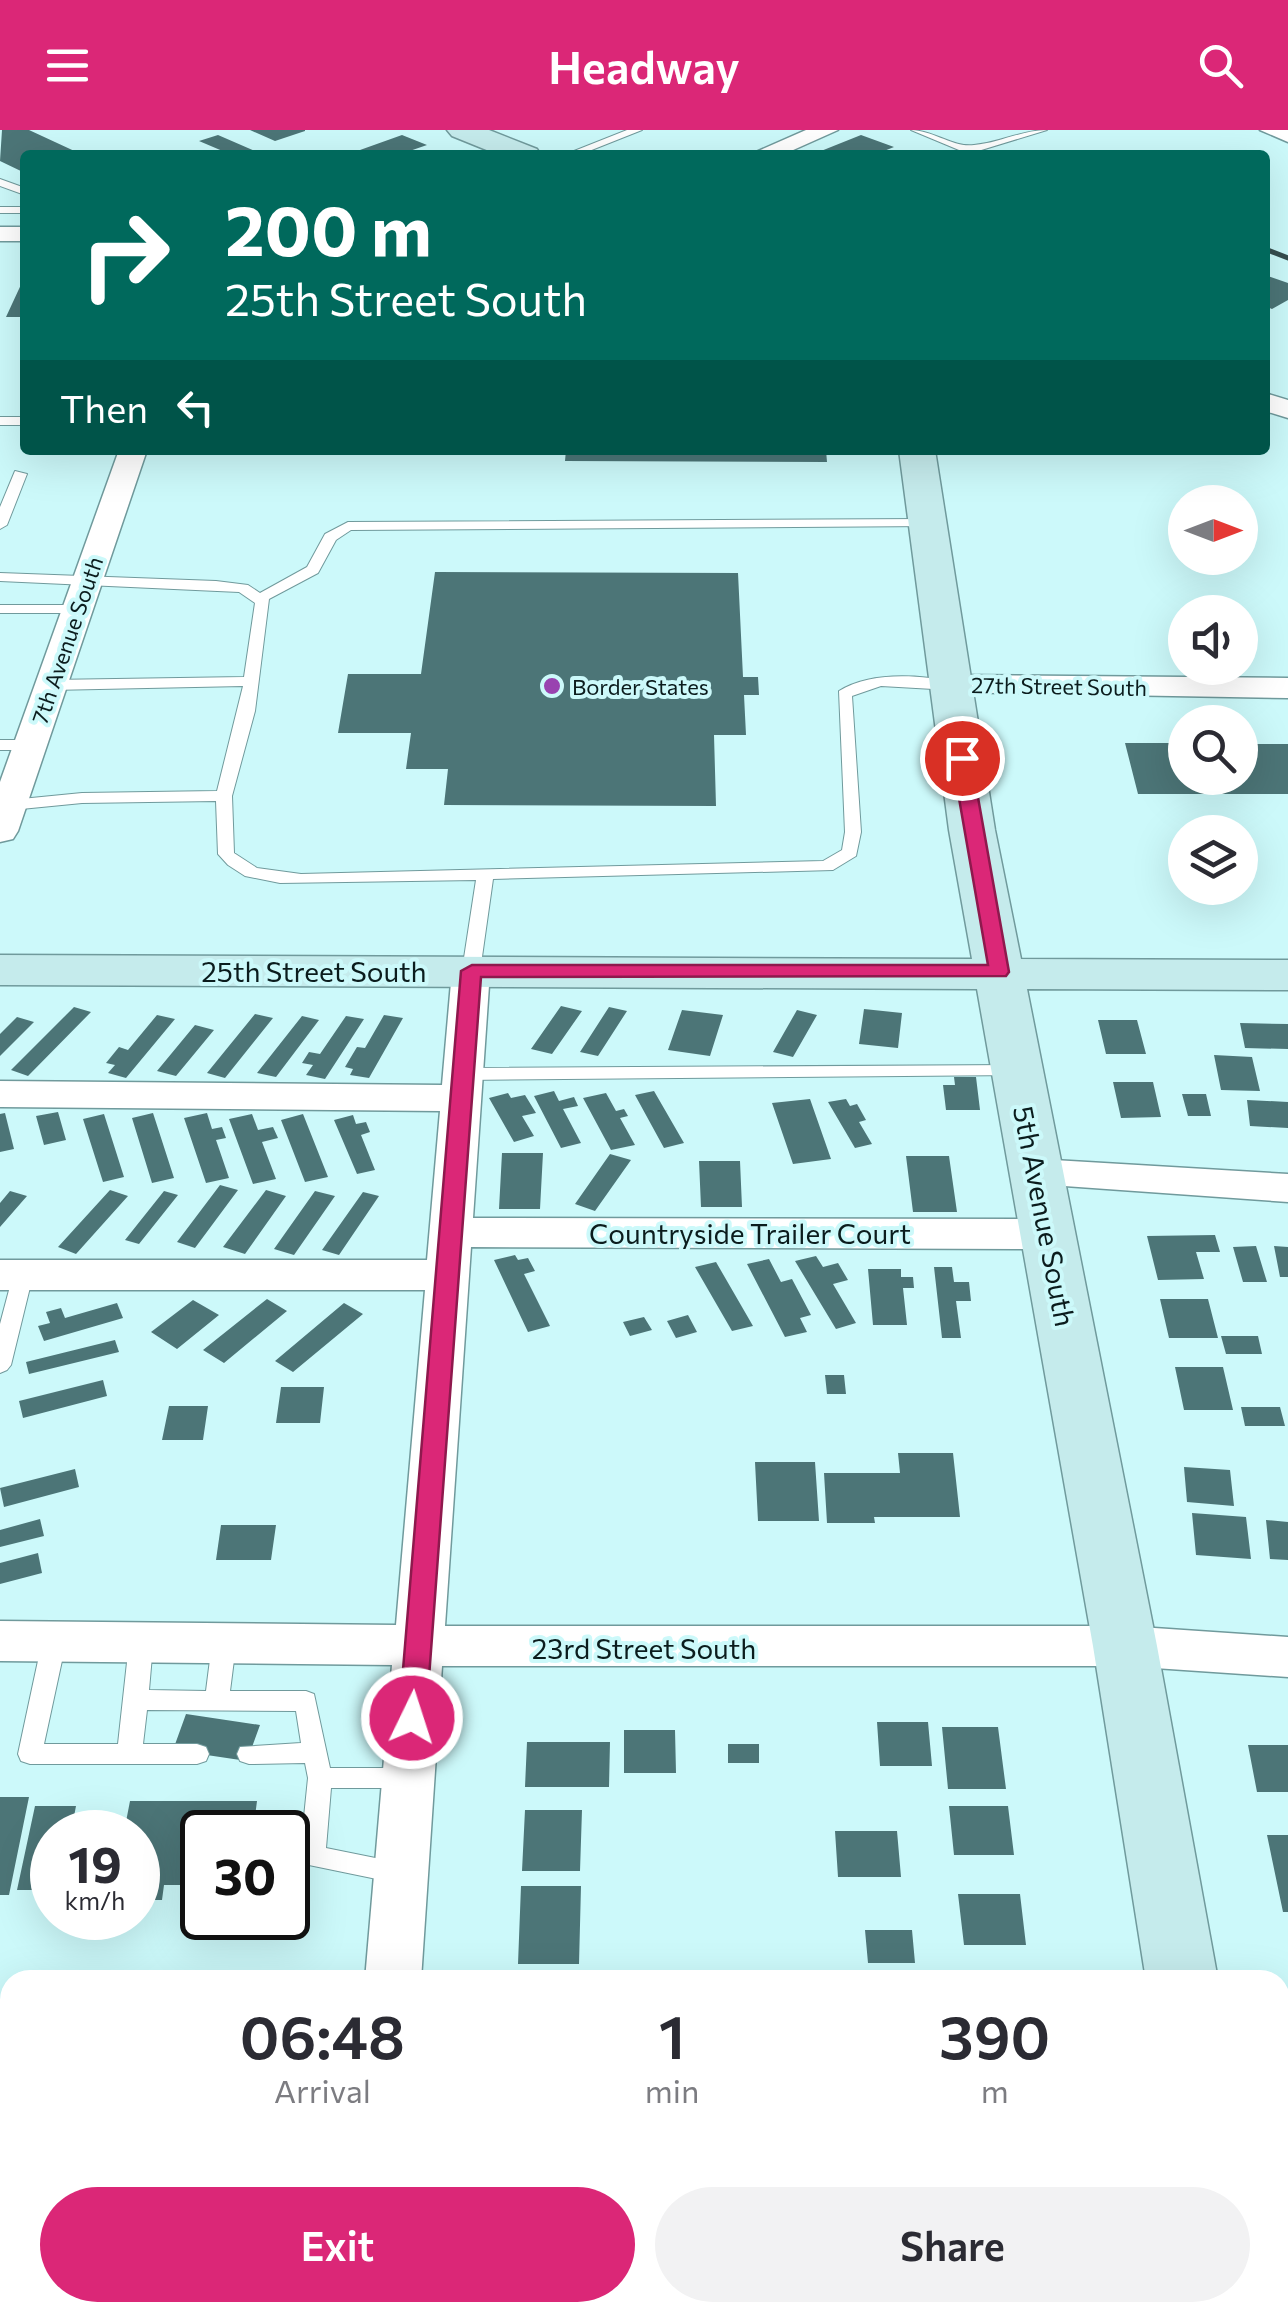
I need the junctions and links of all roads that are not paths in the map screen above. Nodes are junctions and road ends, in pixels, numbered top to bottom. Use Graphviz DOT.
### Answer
graph roads {
  1 [pos="462,130"];
  2 [pos="637,130"];
  3 [pos="825,130"];
  4 [pos="916,130"];
  5 [pos="1042,130"];
  6 [pos="1271,130"];
  7 [pos="1288,135"];
  8 [pos="513,150"];
  9 [pos="583,150"];
  10 [pos="774,150"];
  11 [pos="970,150"];
  12 [pos="132,455"];
  13 [pos="917,455"];
  14 [pos="20,474"];
  15 [pos="927,523"];
  16 [pos="0,525"];
  17 [pos="0,577"];
  18 [pos="88,577"];
  19 [pos="260,598"];
  20 [pos="0,609"];
  21 [pos="76,609"];
  22 [pos="251,681"];
  23 [pos="51,685"];
  24 [pos="951,685"];
  25 [pos="1288,688"];
  26 [pos="16,745"];
  27 [pos="224,796"];
  28 [pos="6,818"];
  29 [pos="485,875"];
  30 [pos="0,970"];
  31 [pos="472,971"];
  32 [pos="999,972"];
  33 [pos="1288,974"];
  34 [pos="1017,1071"];
  35 [pos="461,1086"];
  36 [pos="0,1094"];
  37 [pos="1037,1173"];
  38 [pos="1288,1188"];
  39 [pos="1050,1234"];
  40 [pos="448,1253"];
  41 [pos="12,1275"];
  42 [pos="0,1365"];
  43 [pos="0,1642"];
  44 [pos="54,1642"];
  45 [pos="141,1644"];
  46 [pos="224,1644"];
  47 [pos="418,1646"];
  48 [pos="1126,1646"];
  49 [pos="1288,1657"];
  50 [pos="136,1700"];
  51 [pos="217,1700"];
  52 [pos="129,1754"];
  53 [pos="197,1754"];
  54 [pos="249,1754"];
  55 [pos="317,1766"];
  56 [pos="408,1778"];
  57 [pos="401,1873"];
  58 [pos="394,1970"];
  59 [pos="1180,1970"];
  1 -- 8 [label="street"];
  2 -- 9 [label="lane"];
  3 -- 10 [label="street"];
  4 -- 11 [label="lane"];
  5 -- 11 [label="lane"];
  6 -- 7 [label="street"];
  12 -- 18 [label="street, 7th Avenue South"];
  13 -- 15 [label="street, 5th Avenue South"];
  14 -- 16 [label="lane"];
  15 -- 19 [label="lane"];
  15 -- 24 [label="street, 5th Avenue South"];
  17 -- 18 [label="lane"];
  18 -- 19 [label="lane"];
  18 -- 21 [label="street, 7th Avenue South"];
  19 -- 22 [label="lane"];
  20 -- 21 [label="lane"];
  21 -- 23 [label="street, 7th Avenue South"];
  22 -- 23 [label="lane"];
  22 -- 27 [label="lane"];
  23 -- 26 [label="street, 7th Avenue South"];
  24 -- 25 [label="street, 27th Street South"];
  24 -- 29 [label="lane"];
  24 -- 32 [label="street, 5th Avenue South"];
  26 -- 28 [label="street, 7th Avenue South"];
  27 -- 28 [label="lane"];
  27 -- 29 [label="lane"];
  29 -- 31 [label="lane"];
  30 -- 31 [label="street, 25th Street South"];
  31 -- 32 [label="street, 25th Street South"];
  31 -- 35 [label="street"];
  32 -- 33 [label="street, 25th Street South"];
  32 -- 34 [label="street, 5th Avenue South"];
  34 -- 35 [label="lane"];
  34 -- 37 [label="street, 5th Avenue South"];
  35 -- 36 [label="street"];
  35 -- 40 [label="street"];
  37 -- 38 [label="street"];
  37 -- 39 [label="street, 5th Avenue South"];
  39 -- 40 [label="street, Countryside Trailer Court"];
  39 -- 48 [label="street, 5th Avenue South"];
  40 -- 41 [label="street, Countryside Trailer Court"];
  40 -- 47 [label="street"];
  41 -- 42 [label="lane"];
  43 -- 44 [label="street, 23rd Street South"];
  44 -- 45 [label="street, 23rd Street South"];
  44 -- 52 [label="lane"];
  45 -- 46 [label="street, 23rd Street South"];
  45 -- 50 [label="lane"];
  46 -- 47 [label="street, 23rd Street South"];
  46 -- 51 [label="lane"];
  47 -- 48 [label="street, 23rd Street South"];
  47 -- 56 [label="street"];
  48 -- 49 [label="street, 23rd Street South"];
  48 -- 59 [label="street, 5th Avenue South"];
  50 -- 51 [label="lane"];
  50 -- 52 [label="lane"];
  51 -- 55 [label="lane"];
  52 -- 53 [label="lane"];
  54 -- 55 [label="lane"];
  55 -- 56 [label="lane"];
  55 -- 57 [label="lane"];
  56 -- 57 [label="street"];
  57 -- 58 [label="street"];
}
